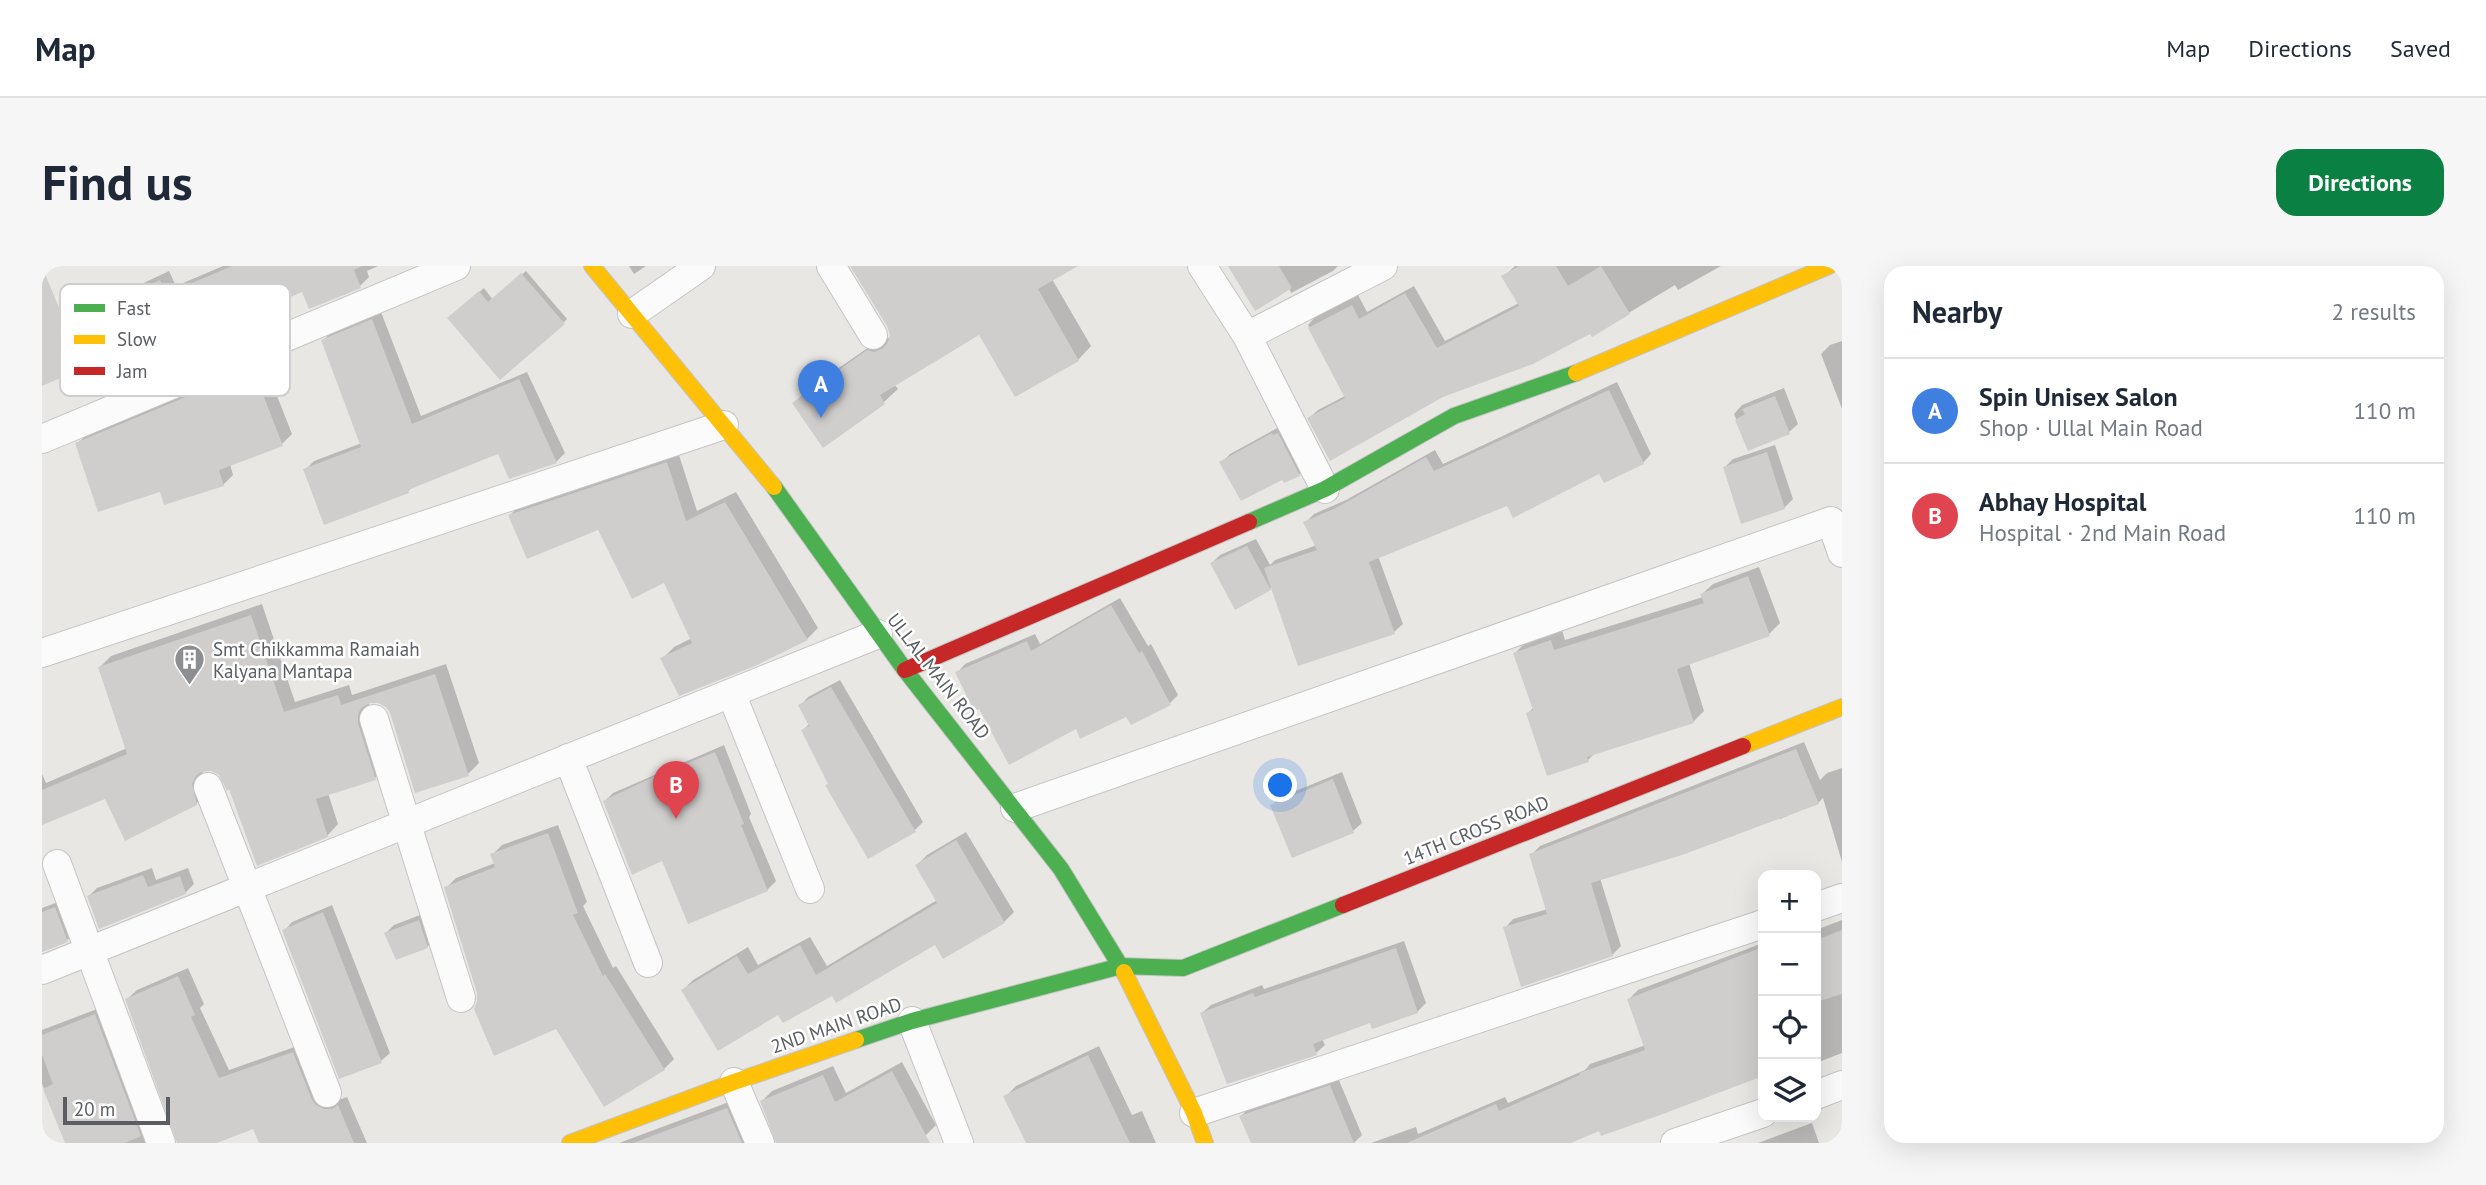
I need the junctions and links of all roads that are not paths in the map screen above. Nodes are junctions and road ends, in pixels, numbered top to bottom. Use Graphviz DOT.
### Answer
graph roads {
  1 [pos="456,266"];
  2 [pos="592,266"];
  3 [pos="701,266"];
  4 [pos="831,266"];
  5 [pos="1202,266"];
  6 [pos="1383,266"];
  7 [pos="1829,266"];
  8 [pos="632,314"];
  9 [pos="290,335"];
  10 [pos="873,335"];
  11 [pos="1247,336"];
  12 [pos="145,396"];
  13 [pos="724,425"];
  14 [pos="42,439"];
  15 [pos="1325,489"];
  16 [pos="1842,553"];
  17 [pos="878,634"];
  18 [pos="42,653"];
  19 [pos="905,670"];
  20 [pos="731,693"];
  21 [pos="1842,707"];
  22 [pos="374,719"];
  23 [pos="568,758"];
  24 [pos="208,788"];
  25 [pos="1015,808"];
  26 [pos="406,823"];
  27 [pos="57,864"];
  28 [pos="247,887"];
  29 [pos="810,889"];
  30 [pos="1842,898"];
  31 [pos="1821,905"];
  32 [pos="1758,927"];
  33 [pos="89,951"];
  34 [pos="648,963"];
  35 [pos="1121,966"];
  36 [pos="42,970"];
  37 [pos="461,998"];
  38 [pos="912,1021"];
  39 [pos="734,1082"];
  40 [pos="1842,1086"];
  41 [pos="1821,1092"];
  42 [pos="327,1093"];
  43 [pos="1194,1112"];
  44 [pos="1758,1115"];
  45 [pos="581,1141"];
  46 [pos="161,1143"];
  47 [pos="760,1143"];
  48 [pos="959,1143"];
  49 [pos="1205,1143"];
  50 [pos="1675,1143"];
  1 -- 9 [label="street"];
  2 -- 8 [label="street, ULLAL MAIN ROAD"];
  3 -- 8 [label="street"];
  4 -- 10 [label="street"];
  5 -- 11 [label="street"];
  6 -- 11 [label="street"];
  7 -- 15 [label="street"];
  8 -- 13 [label="street, ULLAL MAIN ROAD"];
  11 -- 15 [label="street"];
  12 -- 14 [label="street"];
  13 -- 17 [label="street, ULLAL MAIN ROAD"];
  13 -- 18 [label="street"];
  15 -- 19 [label="street"];
  16 -- 25 [label="street"];
  17 -- 19 [label="street, ULLAL MAIN ROAD"];
  17 -- 20 [label="street"];
  19 -- 25 [label="street, ULLAL MAIN ROAD"];
  20 -- 23 [label="street"];
  20 -- 29 [label="street"];
  21 -- 35 [label="street, 14TH CROSS ROAD"];
  22 -- 26 [label="street"];
  23 -- 26 [label="street"];
  23 -- 34 [label="street"];
  24 -- 28 [label="street"];
  25 -- 35 [label="street, ULLAL MAIN ROAD"];
  26 -- 28 [label="street"];
  26 -- 37 [label="street"];
  27 -- 33 [label="street"];
  28 -- 33 [label="street"];
  28 -- 42 [label="street"];
  30 -- 31 [label="street"];
  32 -- 43 [label="street"];
  33 -- 36 [label="street"];
  33 -- 46 [label="street"];
  35 -- 38 [label="street, 2ND MAIN ROAD"];
  35 -- 43 [label="street, ULLAL MAIN ROAD"];
  38 -- 39 [label="street, 2ND MAIN ROAD"];
  38 -- 48 [label="street"];
  39 -- 45 [label="street, 2ND MAIN ROAD"];
  39 -- 47 [label="street"];
  40 -- 41 [label="street"];
  43 -- 49 [label="street, ULLAL MAIN ROAD"];
  44 -- 50 [label="street"];
}
